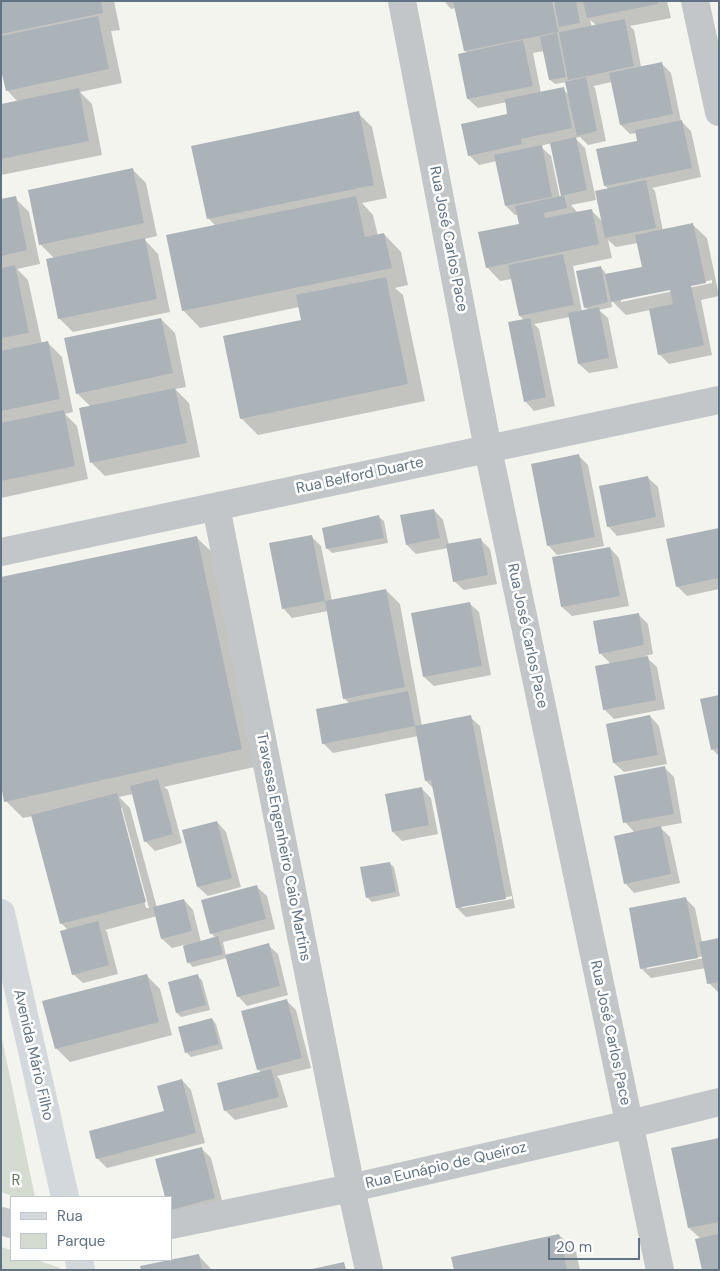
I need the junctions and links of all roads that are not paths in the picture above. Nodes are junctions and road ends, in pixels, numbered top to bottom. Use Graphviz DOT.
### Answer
graph roads {
  1 [pos="402,1"];
  2 [pos="696,1"];
  3 [pos="719,112"];
  4 [pos="719,400"];
  5 [pos="488,449"];
  6 [pos="216,507"];
  7 [pos="1,552"];
  8 [pos="1,913"];
  9 [pos="719,1102"];
  10 [pos="630,1124"];
  11 [pos="351,1188"];
  12 [pos="65,1196"];
  13 [pos="172,1225"];
  14 [pos="368,1270"];
  15 [pos="660,1270"];
  1 -- 5 [label="street, Rua José Carlos Pace"];
  2 -- 3 [label="street"];
  4 -- 5 [label="street, Rua Belford Duarte"];
  5 -- 6 [label="street, Rua Belford Duarte"];
  5 -- 10 [label="street, Rua José Carlos Pace"];
  6 -- 7 [label="street, Rua Belford Duarte"];
  6 -- 11 [label="street, Travessa Engenheiro Caio Martins"];
  8 -- 12 [label="main road, Avenida Mário Filho"];
  9 -- 10 [label="street, Rua Eunápio de Queiroz"];
  10 -- 11 [label="street, Rua Eunápio de Queiroz"];
  10 -- 15 [label="street, Rua José Carlos Pace"];
  11 -- 13 [label="street, Rua Eunápio de Queiroz"];
  11 -- 14 [label="street, Travessa Engenheiro Caio Martins"];
}
